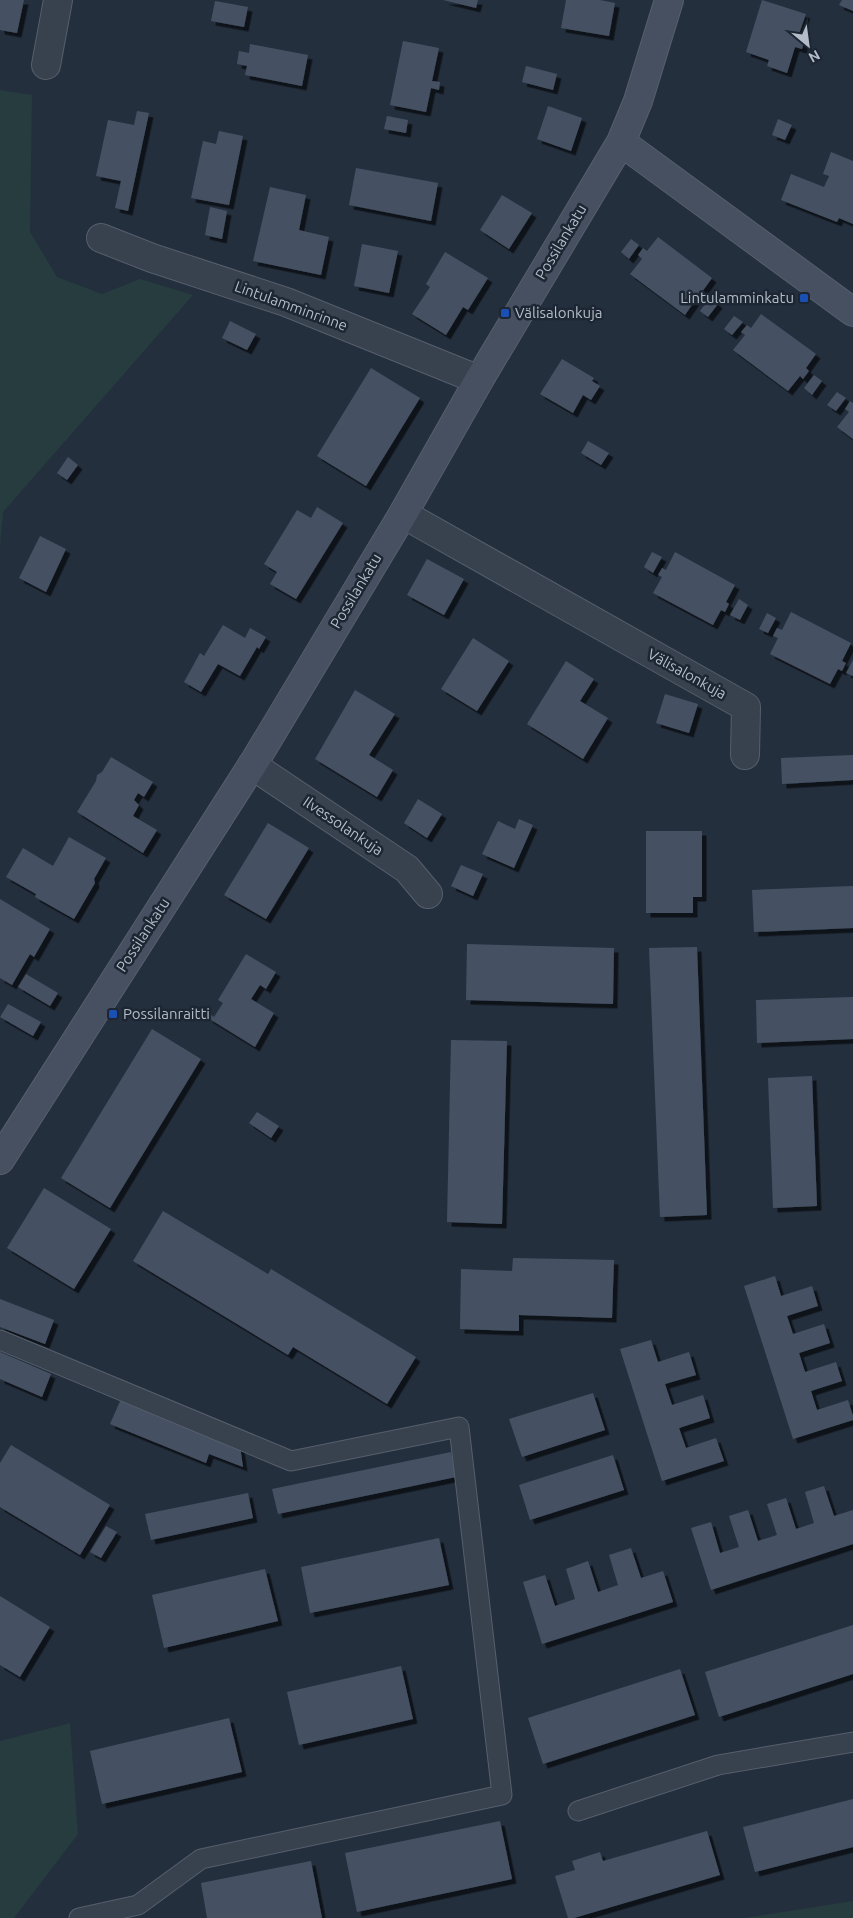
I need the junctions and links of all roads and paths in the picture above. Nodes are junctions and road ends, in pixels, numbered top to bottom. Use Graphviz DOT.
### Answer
graph roads {
  1 [pos="58,0"];
  2 [pos="669,0"];
  3 [pos="46,65"];
  4 [pos="621,142"];
  5 [pos="101,238"];
  6 [pos="853,312"];
  7 [pos="479,380"];
  8 [pos="403,514"];
  9 [pos="745,755"];
  10 [pos="252,765"];
  11 [pos="428,894"];
  12 [pos="0,1160"];
  13 [pos="0,1340"];
  14 [pos="853,1742"];
  15 [pos="578,1811"];
  16 [pos="79,1918"];
  1 -- 3 [label="street"];
  2 -- 4 [label="street, Possilankatu"];
  4 -- 6 [label="street"];
  4 -- 7 [label="street, Possilankatu"];
  5 -- 7 [label="street, Lintulamminrinne"];
  7 -- 8 [label="street, Possilankatu"];
  8 -- 9 [label="street, Välisalonkuja"];
  8 -- 10 [label="street, Possilankatu"];
  10 -- 11 [label="street, Ilvessolankuja"];
  10 -- 12 [label="street, Possilankatu"];
  13 -- 16 [label="lane"];
  14 -- 15 [label="lane"];
}
